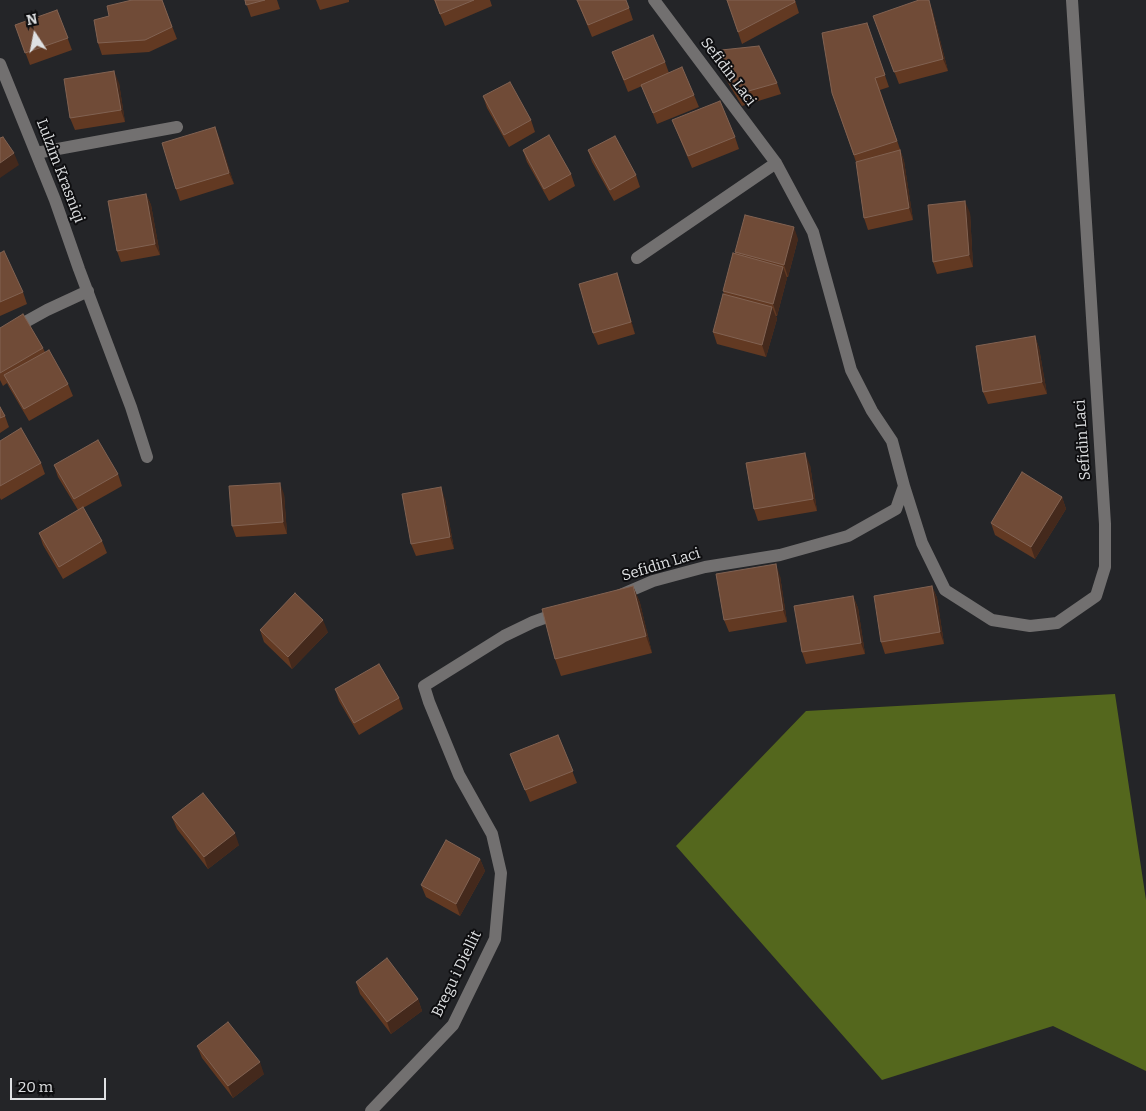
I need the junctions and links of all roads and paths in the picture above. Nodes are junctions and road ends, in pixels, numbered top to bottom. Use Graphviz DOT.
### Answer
graph roads {
  1 [pos="654,0"];
  2 [pos="1072,0"];
  3 [pos="0,64"];
  4 [pos="177,127"];
  5 [pos="36,153"];
  6 [pos="776,163"];
  7 [pos="637,258"];
  8 [pos="88,291"];
  9 [pos="0,336"];
  10 [pos="147,457"];
  11 [pos="904,486"];
  12 [pos="604,602"];
  13 [pos="577,608"];
  14 [pos="371,1111"];
  1 -- 6 [label="street, Sefidin Laci"];
  2 -- 11 [label="street, Sefidin Laci"];
  3 -- 5 [label="street, Lulzim Krasniqi"];
  4 -- 5 [label="street"];
  5 -- 8 [label="street, Lulzim Krasniqi"];
  6 -- 7 [label="street"];
  6 -- 11 [label="street, Sefidin Laci"];
  8 -- 9 [label="street"];
  8 -- 10 [label="street, Lulzim Krasniqi"];
  11 -- 12 [label="street, Sefidin Laci"];
  13 -- 14 [label="street, Bregu i Diellit"];
}
